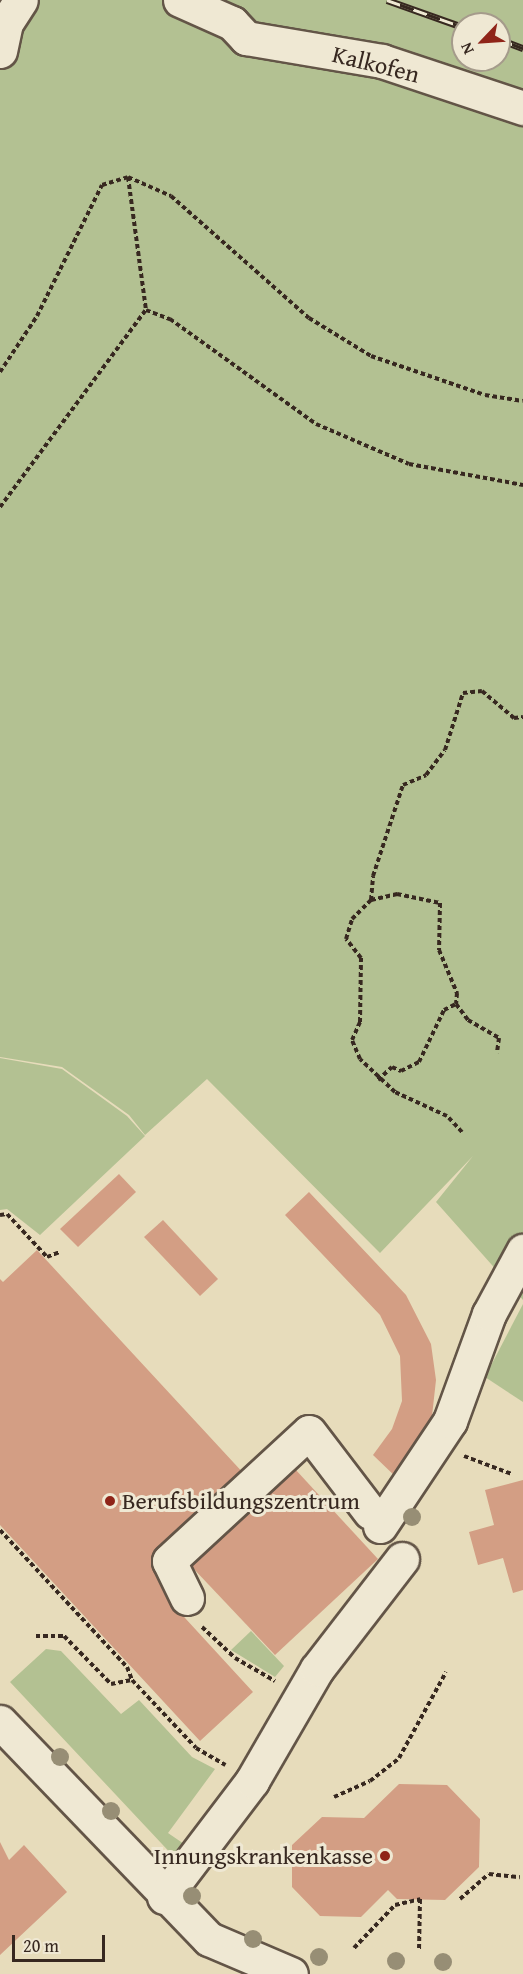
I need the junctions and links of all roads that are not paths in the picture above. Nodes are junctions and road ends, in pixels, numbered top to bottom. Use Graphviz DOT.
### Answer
graph roads {
  1 [pos="21,0"];
  2 [pos="180,0"];
  3 [pos="235,12"];
  4 [pos="0,51"];
  5 [pos="523,108"];
  6 [pos="523,1251"];
  7 [pos="402,1560"];
  8 [pos="187,1598"];
  9 [pos="0,1722"];
  10 [pos="164,1897"];
  11 [pos="291,1974"];
  1 -- 4 [label="street"];
  2 -- 3 [label="street, Kalkofen"];
  3 -- 5 [label="street, Kalkofen"];
  6 -- 8 [label="street"];
  7 -- 10 [label="street"];
  9 -- 10 [label="street"];
  10 -- 11 [label="street"];
}
